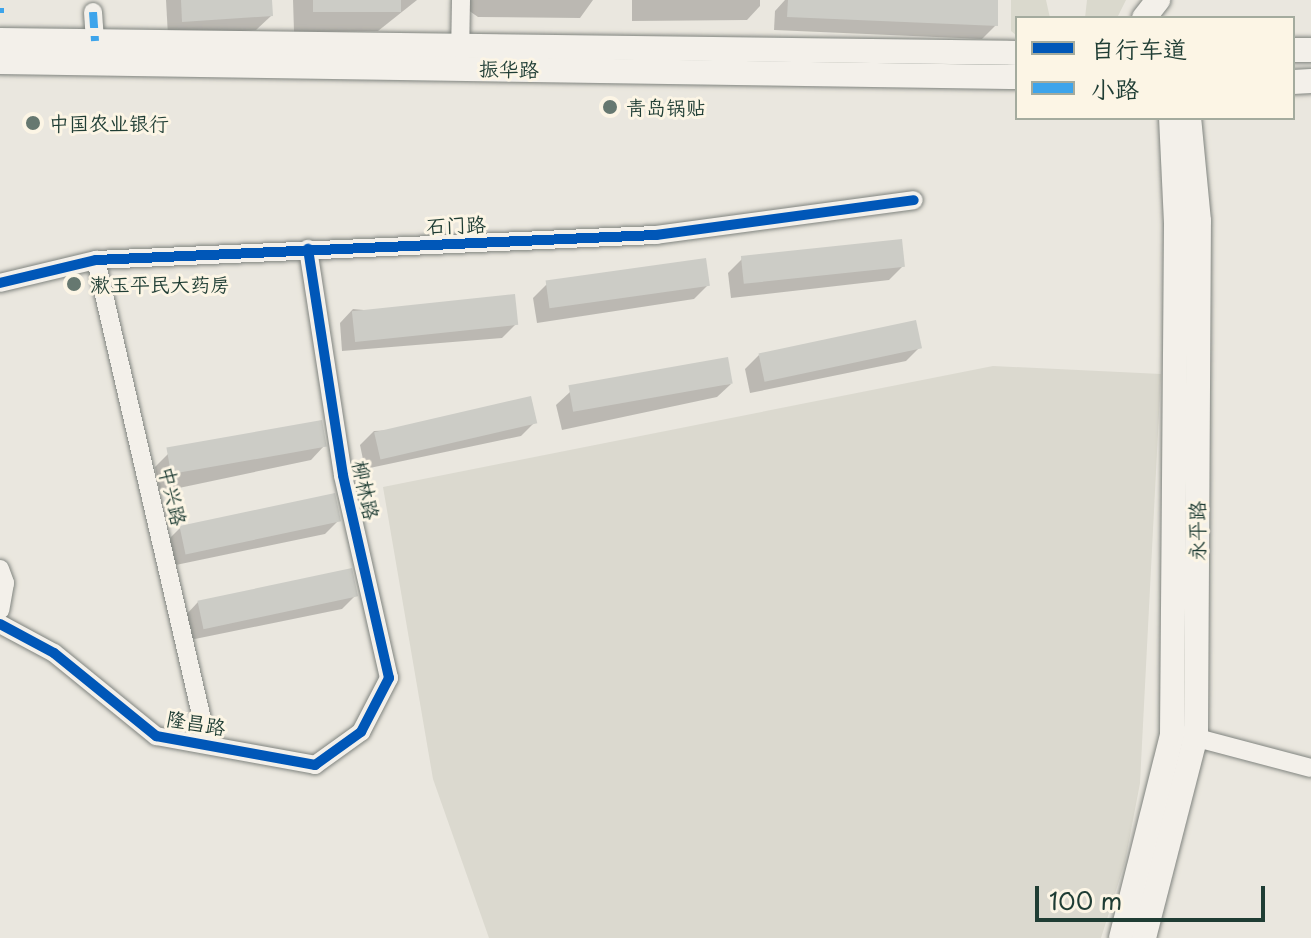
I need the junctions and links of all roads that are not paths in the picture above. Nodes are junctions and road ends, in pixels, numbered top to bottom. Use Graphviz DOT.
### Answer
graph roads {
  1 [pos="461,0"];
  2 [pos="1159,0"];
  3 [pos="93,12"];
  4 [pos="1146,16"];
  5 [pos="0,40"];
  6 [pos="95,41"];
  7 [pos="1015,53"];
  8 [pos="460,58"];
  9 [pos="0,62"];
  10 [pos="1015,77"];
  11 [pos="1171,120"];
  12 [pos="1189,120"];
  13 [pos="914,200"];
  14 [pos="308,249"];
  15 [pos="96,260"];
  16 [pos="0,283"];
  17 [pos="0,569"];
  18 [pos="0,610"];
  19 [pos="0,624"];
  20 [pos="361,732"];
  21 [pos="1184,735"];
  22 [pos="207,742"];
  23 [pos="1311,768"];
  24 [pos="1121,938"];
  25 [pos="1144,938"];
  1 -- 8 [label="street"];
  2 -- 4 [label="main road"];
  3 -- 6 [label="street"];
  5 -- 6 [label="main road, 振华路"];
  6 -- 8 [label="main road, 振华路"];
  7 -- 8 [label="main road, 振华路"];
  8 -- 9 [label="main road, 振华路"];
  8 -- 10 [label="main road, 振华路"];
  11 -- 21 [label="main road, 永平路"];
  12 -- 21 [label="main road, 永平路"];
  13 -- 14 [label="street, 石门路"];
  14 -- 15 [label="street, 石门路"];
  14 -- 20 [label="street, 柳林路"];
  15 -- 16 [label="street, 石门路"];
  15 -- 22 [label="street, 中兴路"];
  17 -- 18 [label="street"];
  19 -- 22 [label="street, 隆昌路"];
  20 -- 22 [label="street, 隆昌路"];
  21 -- 23 [label="street"];
  21 -- 24 [label="main road, 永平路"];
  21 -- 25 [label="main road, 永平路"];
}
